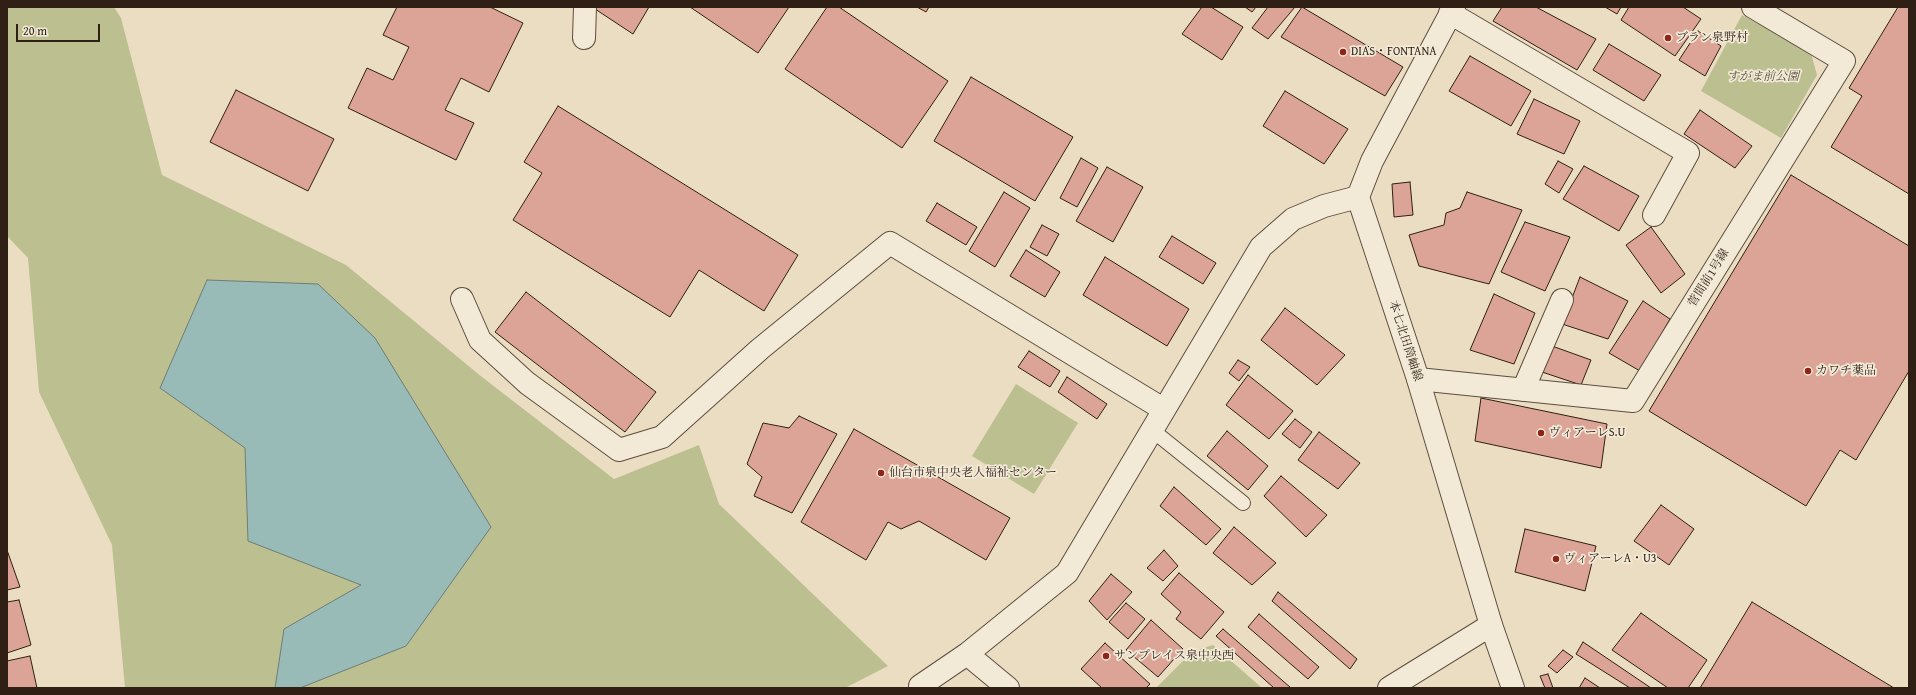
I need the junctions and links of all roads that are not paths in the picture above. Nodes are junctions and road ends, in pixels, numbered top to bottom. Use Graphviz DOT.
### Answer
graph roads {
  1 [pos="1754,7"];
  2 [pos="581,9"];
  3 [pos="1452,10"];
  4 [pos="584,38"];
  5 [pos="1358,197"];
  6 [pos="1654,215"];
  7 [pos="462,299"];
  8 [pos="1562,300"];
  9 [pos="1418,379"];
  10 [pos="1523,390"];
  11 [pos="1163,410"];
  12 [pos="1152,430"];
  13 [pos="1243,502"];
  14 [pos="1490,625"];
  15 [pos="966,654"];
  16 [pos="920,688"];
  17 [pos="1008,688"];
  18 [pos="1389,688"];
  19 [pos="1513,688"];
  1 -- 10 [label="street, 菅間前1号線"];
  2 -- 4 [label="street"];
  3 -- 5 [label="street"];
  3 -- 6 [label="street"];
  5 -- 9 [label="street, 本七北田筒岫線"];
  5 -- 11 [label="street"];
  7 -- 11 [label="street"];
  8 -- 10 [label="street"];
  9 -- 10 [label="street, 菅間前1号線"];
  9 -- 14 [label="street, 本七北田筒岫線"];
  11 -- 12 [label="street"];
  12 -- 13 [label="lane"];
  12 -- 15 [label="street"];
  14 -- 18 [label="street"];
  14 -- 19 [label="street, 本七北田筒岫線"];
  15 -- 16 [label="street"];
  15 -- 17 [label="street"];
}
